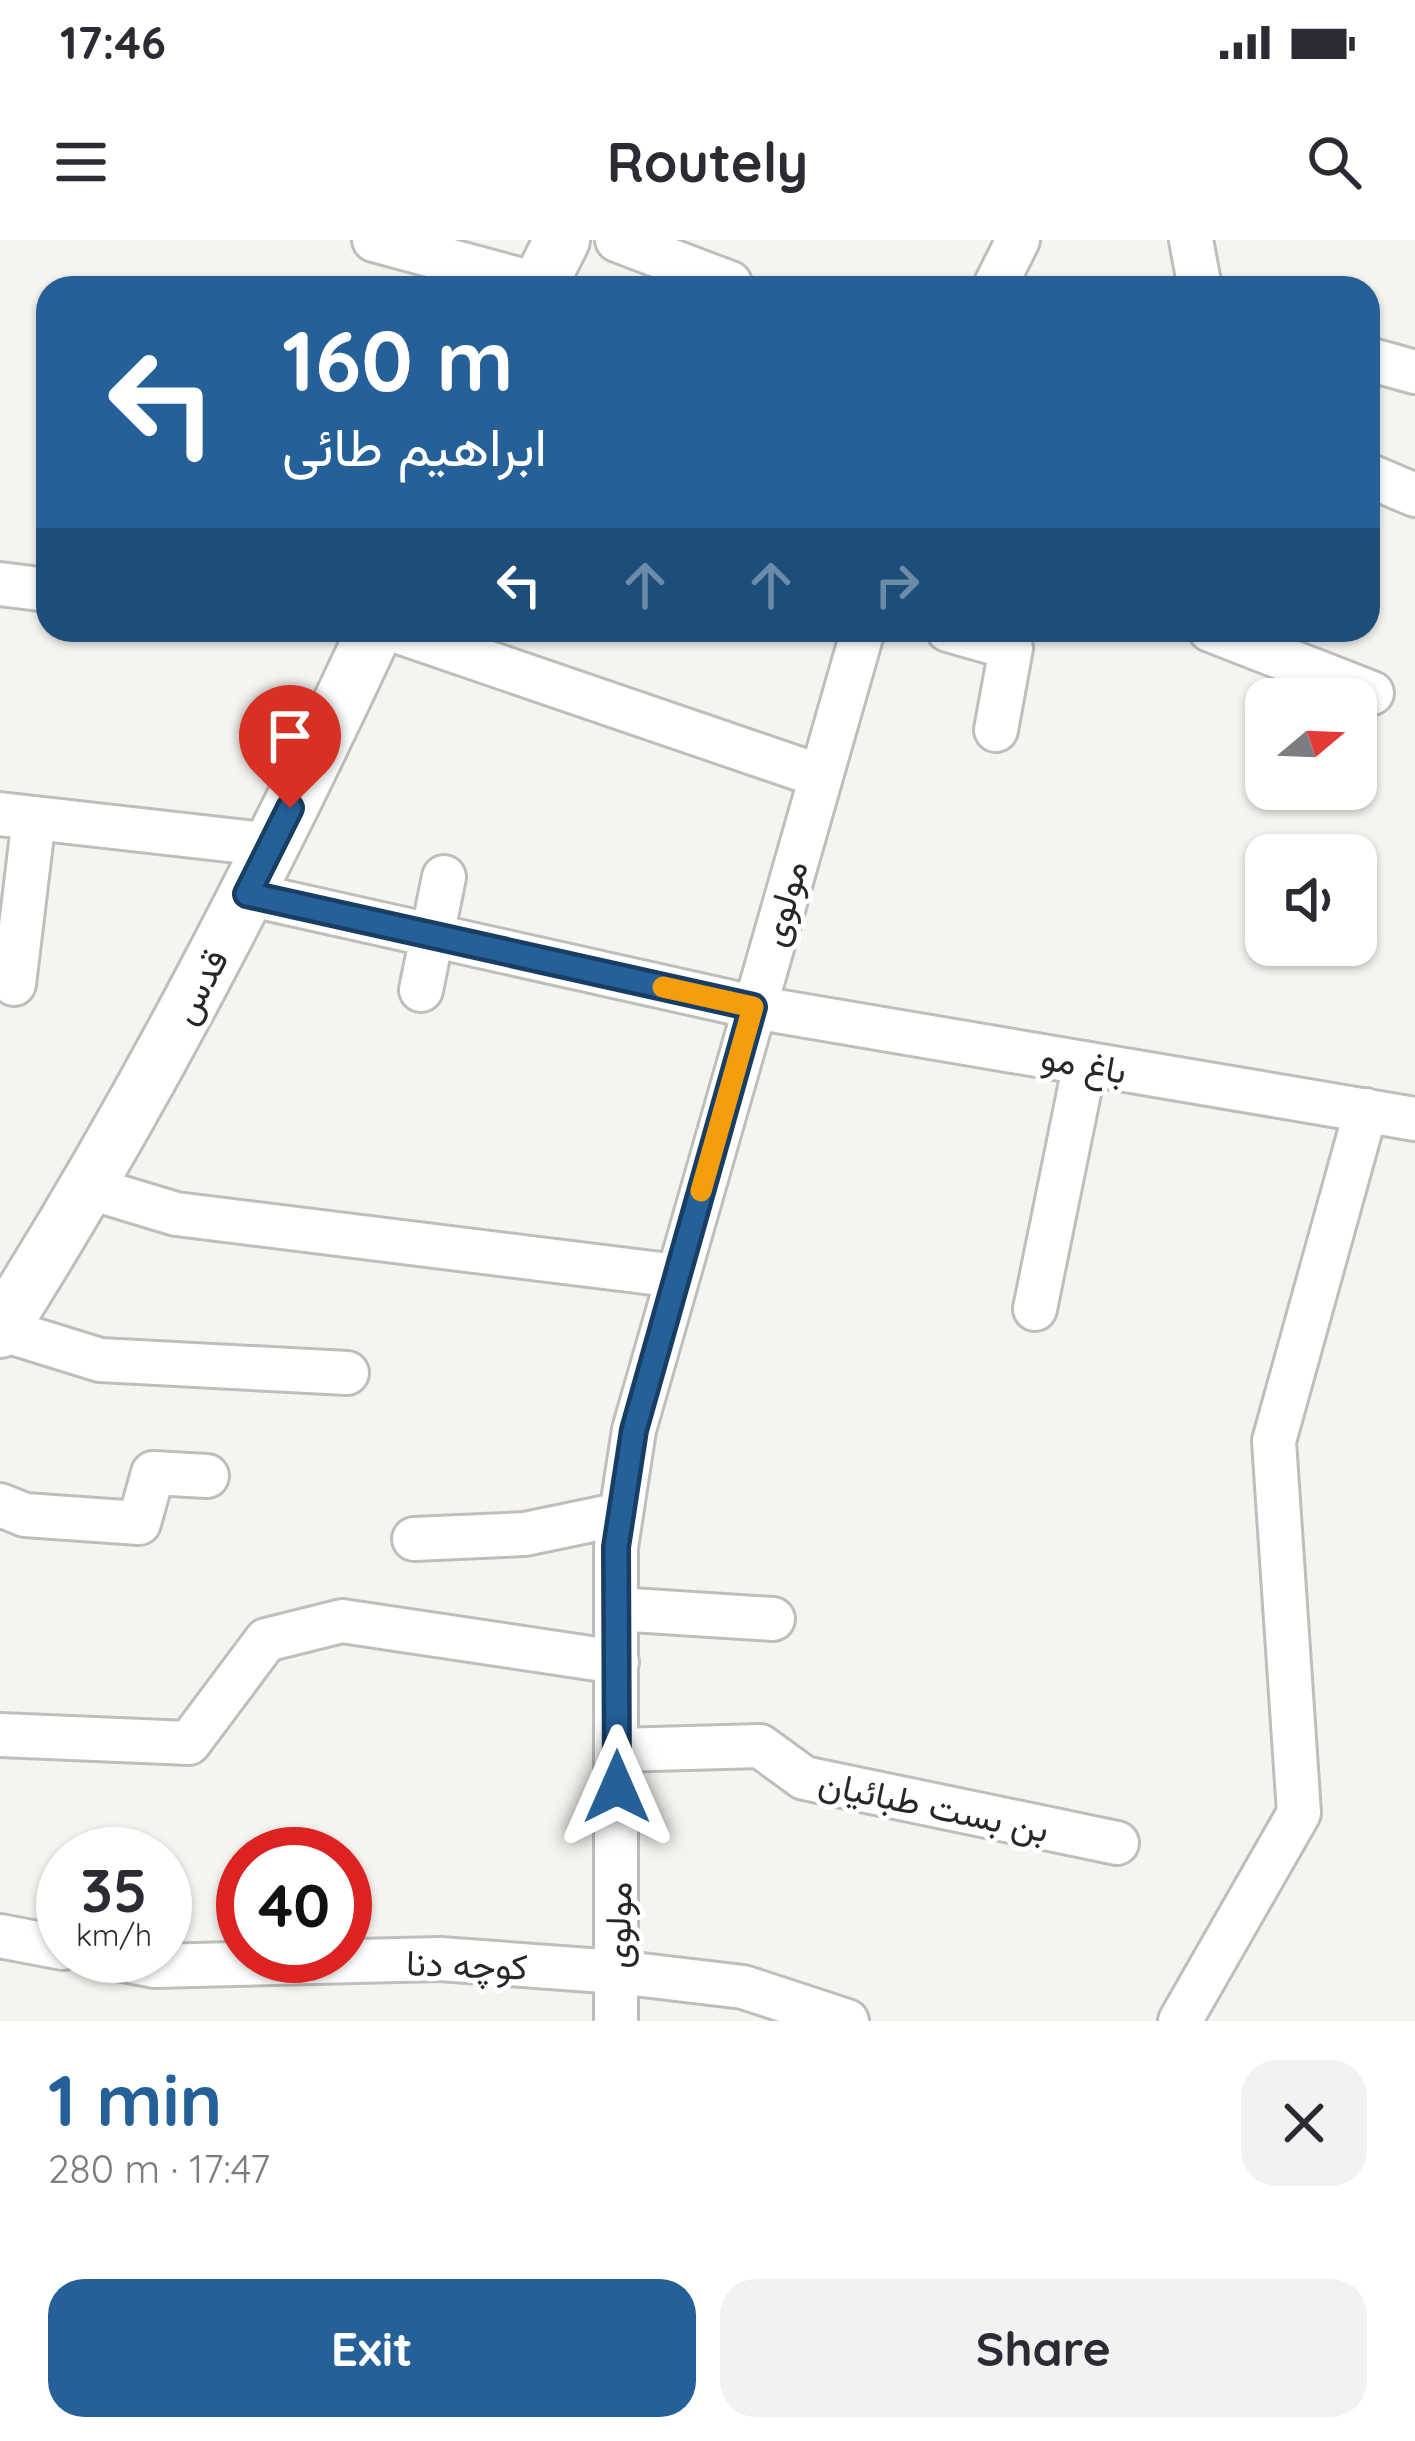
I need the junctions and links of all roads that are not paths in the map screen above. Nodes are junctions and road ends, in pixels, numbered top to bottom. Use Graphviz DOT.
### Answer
graph roads {
  1 [pos="374,240"];
  2 [pos="617,240"];
  3 [pos="1018,240"];
  4 [pos="1191,240"];
  5 [pos="547,271"];
  6 [pos="712,276"];
  7 [pos="1000,276"];
  8 [pos="1198,276"];
  9 [pos="1380,363"];
  10 [pos="1415,373"];
  11 [pos="1380,481"];
  12 [pos="1415,495"];
  13 [pos="0,584"];
  14 [pos="36,588"];
  15 [pos="369,642"];
  16 [pos="428,642"];
  17 [pos="850,642"];
  18 [pos="990,642"];
  19 [pos="1241,642"];
  20 [pos="1333,678"];
  21 [pos="996,730"];
  22 [pos="820,776"];
  23 [pos="17,816"];
  24 [pos="272,845"];
  25 [pos="444,877"];
  26 [pos="247,894"];
  27 [pos="429,935"];
  28 [pos="14,984"];
  29 [pos="421,990"];
  30 [pos="753,1007"];
  31 [pos="1085,1063"];
  32 [pos="1366,1111"];
  33 [pos="1415,1119"];
  34 [pos="90,1188"];
  35 [pos="677,1276"];
  36 [pos="1035,1309"];
  37 [pos="0,1329"];
  38 [pos="347,1373"];
  39 [pos="207,1476"];
  40 [pos="0,1505"];
  41 [pos="621,1514"];
  42 [pos="415,1539"];
  43 [pos="616,1610"];
  44 [pos="773,1619"];
  45 [pos="617,1662"];
  46 [pos="0,1735"];
  47 [pos="617,1750"];
  48 [pos="1117,1843"];
  49 [pos="0,1936"];
  50 [pos="36,1943"];
  51 [pos="192,1965"];
  52 [pos="617,1972"];
  53 [pos="616,2021"];
  54 [pos="848,2021"];
  55 [pos="1180,2021"];
  1 -- 5 [label="street"];
  2 -- 6 [label="street"];
  3 -- 7 [label="street"];
  4 -- 8 [label="street"];
  9 -- 10 [label="street"];
  11 -- 12 [label="street"];
  13 -- 14 [label="street"];
  15 -- 24 [label="main road, قدس"];
  16 -- 22 [label="street"];
  17 -- 22 [label="street, مولوی"];
  18 -- 21 [label="street"];
  19 -- 20 [label="street"];
  22 -- 30 [label="street, مولوی"];
  23 -- 24 [label="street"];
  23 -- 28 [label="street"];
  24 -- 26 [label="main road, قدس"];
  25 -- 27 [label="street"];
  26 -- 27 [label="street, باغ مو"];
  26 -- 34 [label="main road, قدس"];
  27 -- 29 [label="street"];
  27 -- 30 [label="street, باغ مو"];
  30 -- 31 [label="street, باغ مو"];
  30 -- 35 [label="street, مولوی"];
  31 -- 32 [label="street, باغ مو"];
  31 -- 36 [label="street"];
  32 -- 33 [label="street, باغ مو"];
  32 -- 55 [label="street"];
  34 -- 35 [label="street"];
  34 -- 37 [label="main road, قدس"];
  35 -- 41 [label="street, مولوی"];
  37 -- 38 [label="street"];
  39 -- 40 [label="street"];
  41 -- 42 [label="street"];
  41 -- 43 [label="street, مولوی"];
  43 -- 44 [label="street"];
  43 -- 45 [label="street, مولوی"];
  45 -- 46 [label="street"];
  45 -- 47 [label="street, مولوی"];
  47 -- 48 [label="street, بن بست طبائیان"];
  47 -- 52 [label="street, مولوی"];
  49 -- 50 [label="street"];
  51 -- 52 [label="street, کوچه دنا"];
  52 -- 53 [label="street, مولوی"];
  52 -- 54 [label="street, کوچه دنا"];
}
